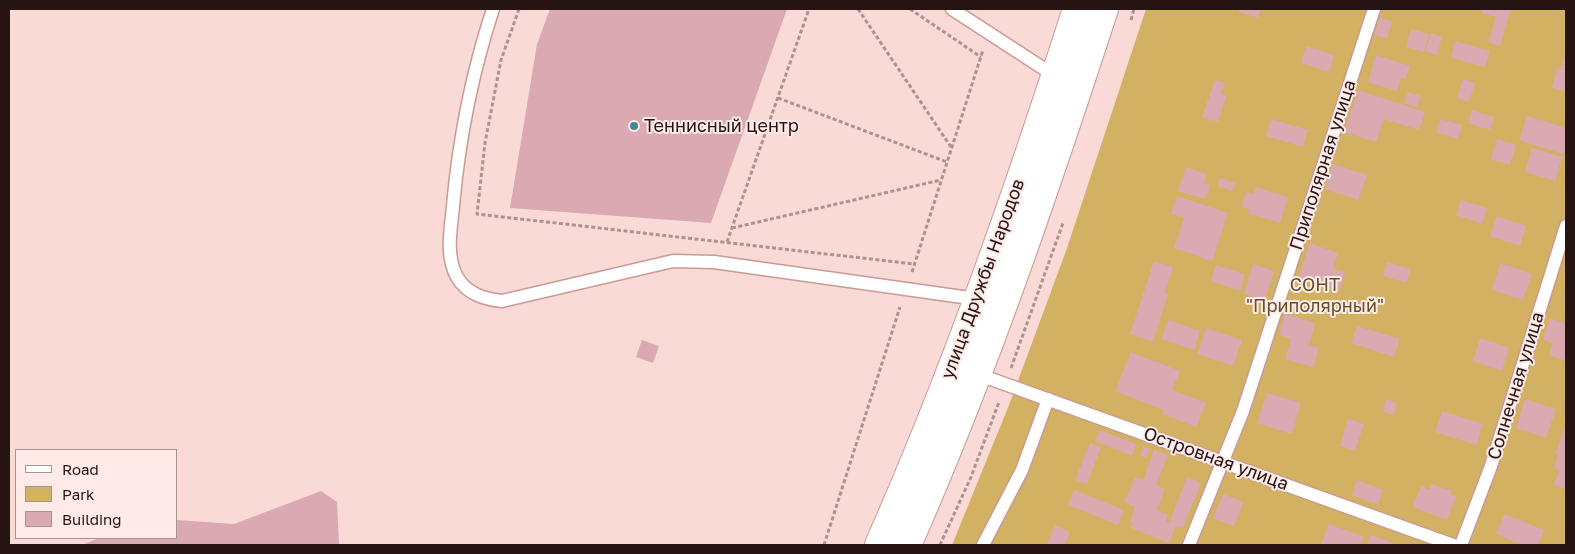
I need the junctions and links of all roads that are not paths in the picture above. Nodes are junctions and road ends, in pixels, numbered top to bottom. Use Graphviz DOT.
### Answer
graph roads {
  1 [pos="493,9"];
  2 [pos="952,9"];
  3 [pos="1104,9"];
  4 [pos="1374,9"];
  5 [pos="1069,14"];
  6 [pos="1055,76"];
  7 [pos="1566,226"];
  8 [pos="977,299"];
  9 [pos="977,374"];
  10 [pos="1048,399"];
  11 [pos="1223,462"];
  12 [pos="879,545"];
  13 [pos="907,545"];
  14 [pos="983,545"];
  15 [pos="1189,545"];
  16 [pos="1453,545"];
  17 [pos="1461,545"];
  1 -- 8 [label="lane"];
  2 -- 6 [label="lane"];
  3 -- 9 [label="main road, улица Дружбы Народов"];
  4 -- 11 [label="lane, Приполярная улица"];
  5 -- 6 [label="main road, улица Дружбы Народов"];
  6 -- 8 [label="main road, улица Дружбы Народов"];
  7 -- 17 [label="lane, Солнечная улица"];
  8 -- 12 [label="main road, улица Дружбы Народов"];
  9 -- 10 [label="lane, Островная улица"];
  9 -- 13 [label="main road, улица Дружбы Народов"];
  10 -- 11 [label="lane, Островная улица"];
  10 -- 14 [label="lane"];
  11 -- 15 [label="lane, Приполярная улица"];
  11 -- 16 [label="lane, Островная улица"];
}
